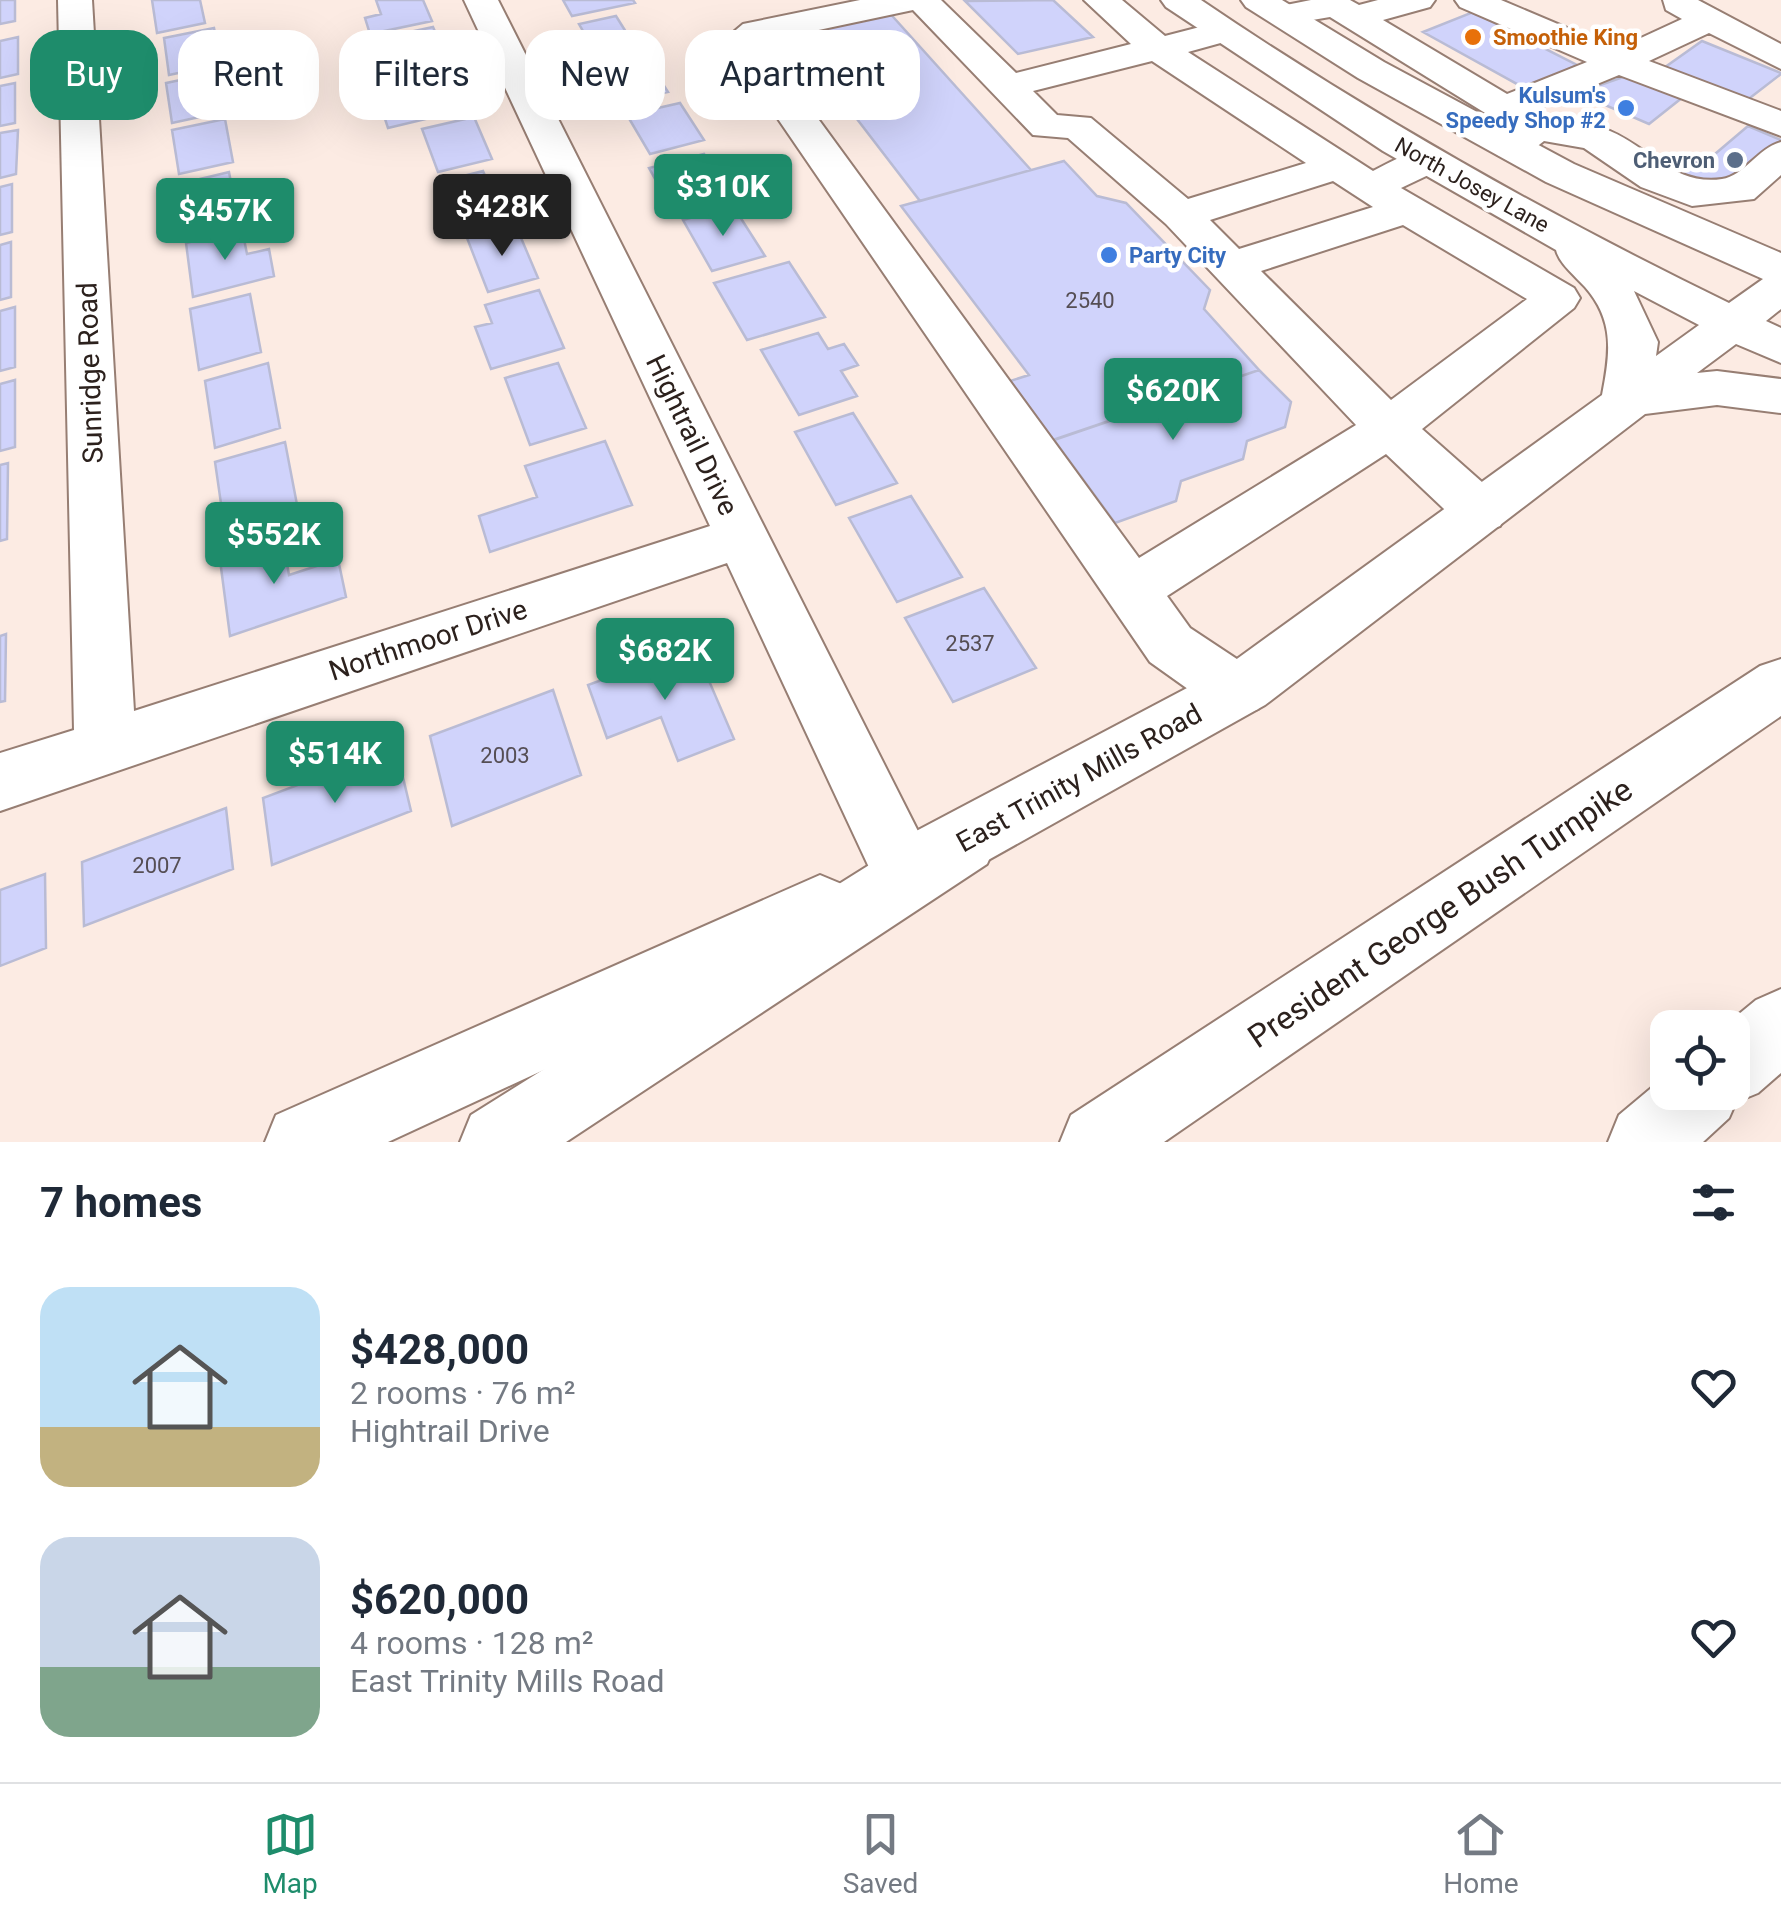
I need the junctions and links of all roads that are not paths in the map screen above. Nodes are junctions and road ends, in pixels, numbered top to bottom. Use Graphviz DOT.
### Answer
graph roads {
  1 [pos="75,0"];
  2 [pos="480,0"];
  3 [pos="912,0"];
  4 [pos="922,0"];
  5 [pos="1101,0"];
  6 [pos="1178,0"];
  7 [pos="1418,0"];
  8 [pos="1472,0"];
  9 [pos="1672,0"];
  10 [pos="1270,8"];
  11 [pos="1338,8"];
  12 [pos="1709,20"];
  13 [pos="1222,32"];
  14 [pos="1156,46"];
  15 [pos="1781,58"];
  16 [pos="1618,62"];
  17 [pos="1008,86"];
  18 [pos="1781,124"];
  19 [pos="1517,128"];
  20 [pos="1781,154"];
  21 [pos="1427,161"];
  22 [pos="1372,188"];
  23 [pos="1181,215"];
  24 [pos="1556,232"];
  25 [pos="1231,266"];
  26 [pos="1781,270"];
  27 [pos="1781,287"];
  28 [pos="1756,335"];
  29 [pos="1781,396"];
  30 [pos="1626,400"];
  31 [pos="1389,428"];
  32 [pos="1481,512"];
  33 [pos="742,537"];
  34 [pos="1131,590"];
  35 [pos="1781,684"];
  36 [pos="1237,690"];
  37 [pos="105,746"];
  38 [pos="0,782"];
  39 [pos="934,856"];
  40 [pos="1781,1025"];
  41 [pos="1750,1052"];
  42 [pos="1682,1110"];
  43 [pos="303,1142"];
  44 [pos="498,1142"];
  45 [pos="1098,1142"];
  46 [pos="1646,1142"];
  1 -- 37 [label="main road, Sunridge Road"];
  2 -- 33 [label="main road, Hightrail Drive"];
  3 -- 34 [label="main road"];
  4 -- 17 [label="main road"];
  5 -- 14 [label="main road"];
  6 -- 13 [label="main road, North Josey Lane"];
  7 -- 11 [label="main road"];
  8 -- 16 [label="main road"];
  9 -- 12 [label="main road"];
  10 -- 11 [label="main road"];
  10 -- 13 [label="main road"];
  10 -- 19 [label="main road, North Josey Lane"];
  11 -- 19 [label="main road"];
  12 -- 15 [label="main road"];
  12 -- 16 [label="main road"];
  13 -- 14 [label="main road"];
  13 -- 21 [label="main road, North Josey Lane"];
  14 -- 17 [label="main road"];
  14 -- 22 [label="main road"];
  16 -- 18 [label="main road"];
  16 -- 19 [label="main road"];
  17 -- 23 [label="main road"];
  19 -- 20 [label="main road"];
  19 -- 26 [label="main road, North Josey Lane"];
  21 -- 22 [label="main road"];
  21 -- 24 [label="main road, North Josey Lane"];
  22 -- 23 [label="main road"];
  22 -- 25 [label="main road"];
  22 -- 31 [label="main road"];
  23 -- 25 [label="main road"];
  24 -- 28 [label="main road, North Josey Lane"];
  24 -- 30 [label="main road"];
  25 -- 31 [label="main road"];
  27 -- 28 [label="main road, East Trinity Mills Road"];
  28 -- 30 [label="main road, East Trinity Mills Road"];
  29 -- 30 [label="main road"];
  30 -- 32 [label="main road, East Trinity Mills Road"];
  31 -- 32 [label="main road"];
  31 -- 34 [label="main road"];
  32 -- 36 [label="main road, East Trinity Mills Road"];
  33 -- 37 [label="main road, Northmoor Drive"];
  33 -- 39 [label="main road, Hightrail Drive"];
  34 -- 36 [label="main road"];
  35 -- 45 [label="main road, President George Bush Turnpike"];
  36 -- 39 [label="main road, East Trinity Mills Road"];
  37 -- 38 [label="main road, Northmoor Drive"];
  39 -- 43 [label="main road, East Trinity Mills Road"];
  39 -- 44 [label="main road"];
  40 -- 41 [label="main road"];
  42 -- 46 [label="main road"];
}
